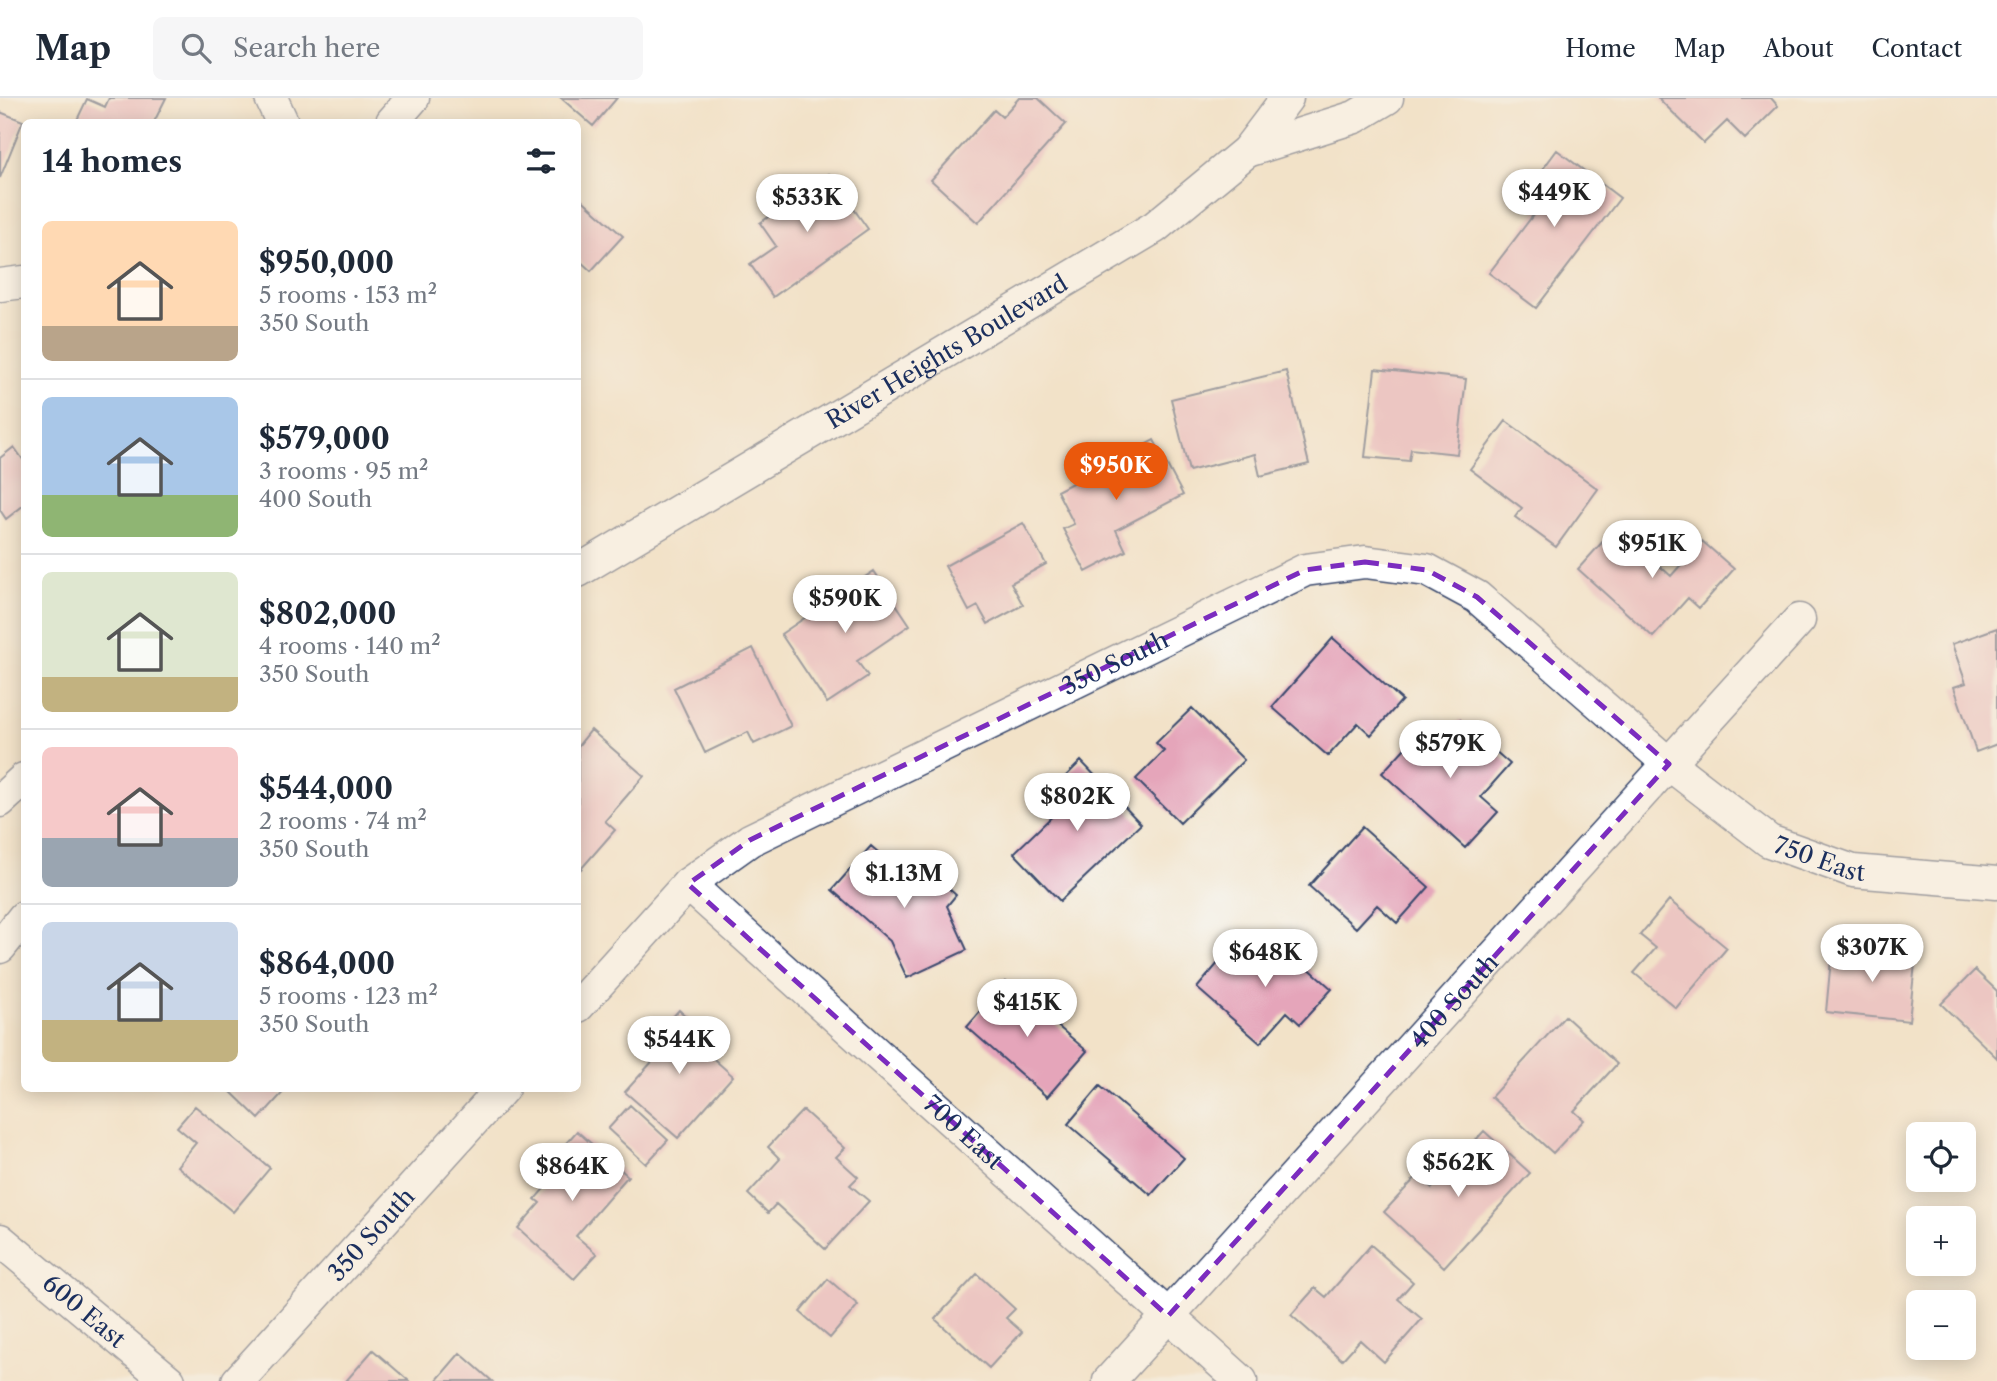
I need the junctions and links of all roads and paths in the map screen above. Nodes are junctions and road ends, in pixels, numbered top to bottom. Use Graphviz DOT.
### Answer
graph roads {
  1 [pos="271,98"];
  2 [pos="413,98"];
  3 [pos="1287,98"];
  4 [pos="1387,98"];
  5 [pos="281,119"];
  6 [pos="395,119"];
  7 [pos="1247,151"];
  8 [pos="21,282"];
  9 [pos="0,285"];
  10 [pos="581,569"];
  11 [pos="1799,620"];
  12 [pos="1669,764"];
  13 [pos="21,782"];
  14 [pos="0,801"];
  15 [pos="1997,883"];
  16 [pos="688,884"];
  17 [pos="21,921"];
  18 [pos="0,947"];
  19 [pos="581,1003"];
  20 [pos="499,1092"];
  21 [pos="0,1240"];
  22 [pos="1168,1316"];
  23 [pos="169,1381"];
  24 [pos="238,1381"];
  25 [pos="1109,1381"];
  26 [pos="1241,1381"];
  1 -- 5 [label="street"];
  2 -- 6 [label="street"];
  3 -- 7 [label="street, River Heights Boulevard"];
  4 -- 7 [label="street"];
  7 -- 10 [label="street, River Heights Boulevard"];
  8 -- 9 [label="street"];
  11 -- 12 [label="street, 400 South"];
  12 -- 15 [label="street, 750 East"];
  12 -- 16 [label="street, 350 South"];
  12 -- 22 [label="street, 400 South"];
  13 -- 14 [label="street"];
  16 -- 19 [label="street, 350 South"];
  16 -- 22 [label="street, 700 East"];
  17 -- 18 [label="street"];
  20 -- 24 [label="street, 350 South"];
  21 -- 23 [label="street, 600 East"];
  22 -- 25 [label="street, 400 South"];
  22 -- 26 [label="street, 700 East"];
}
